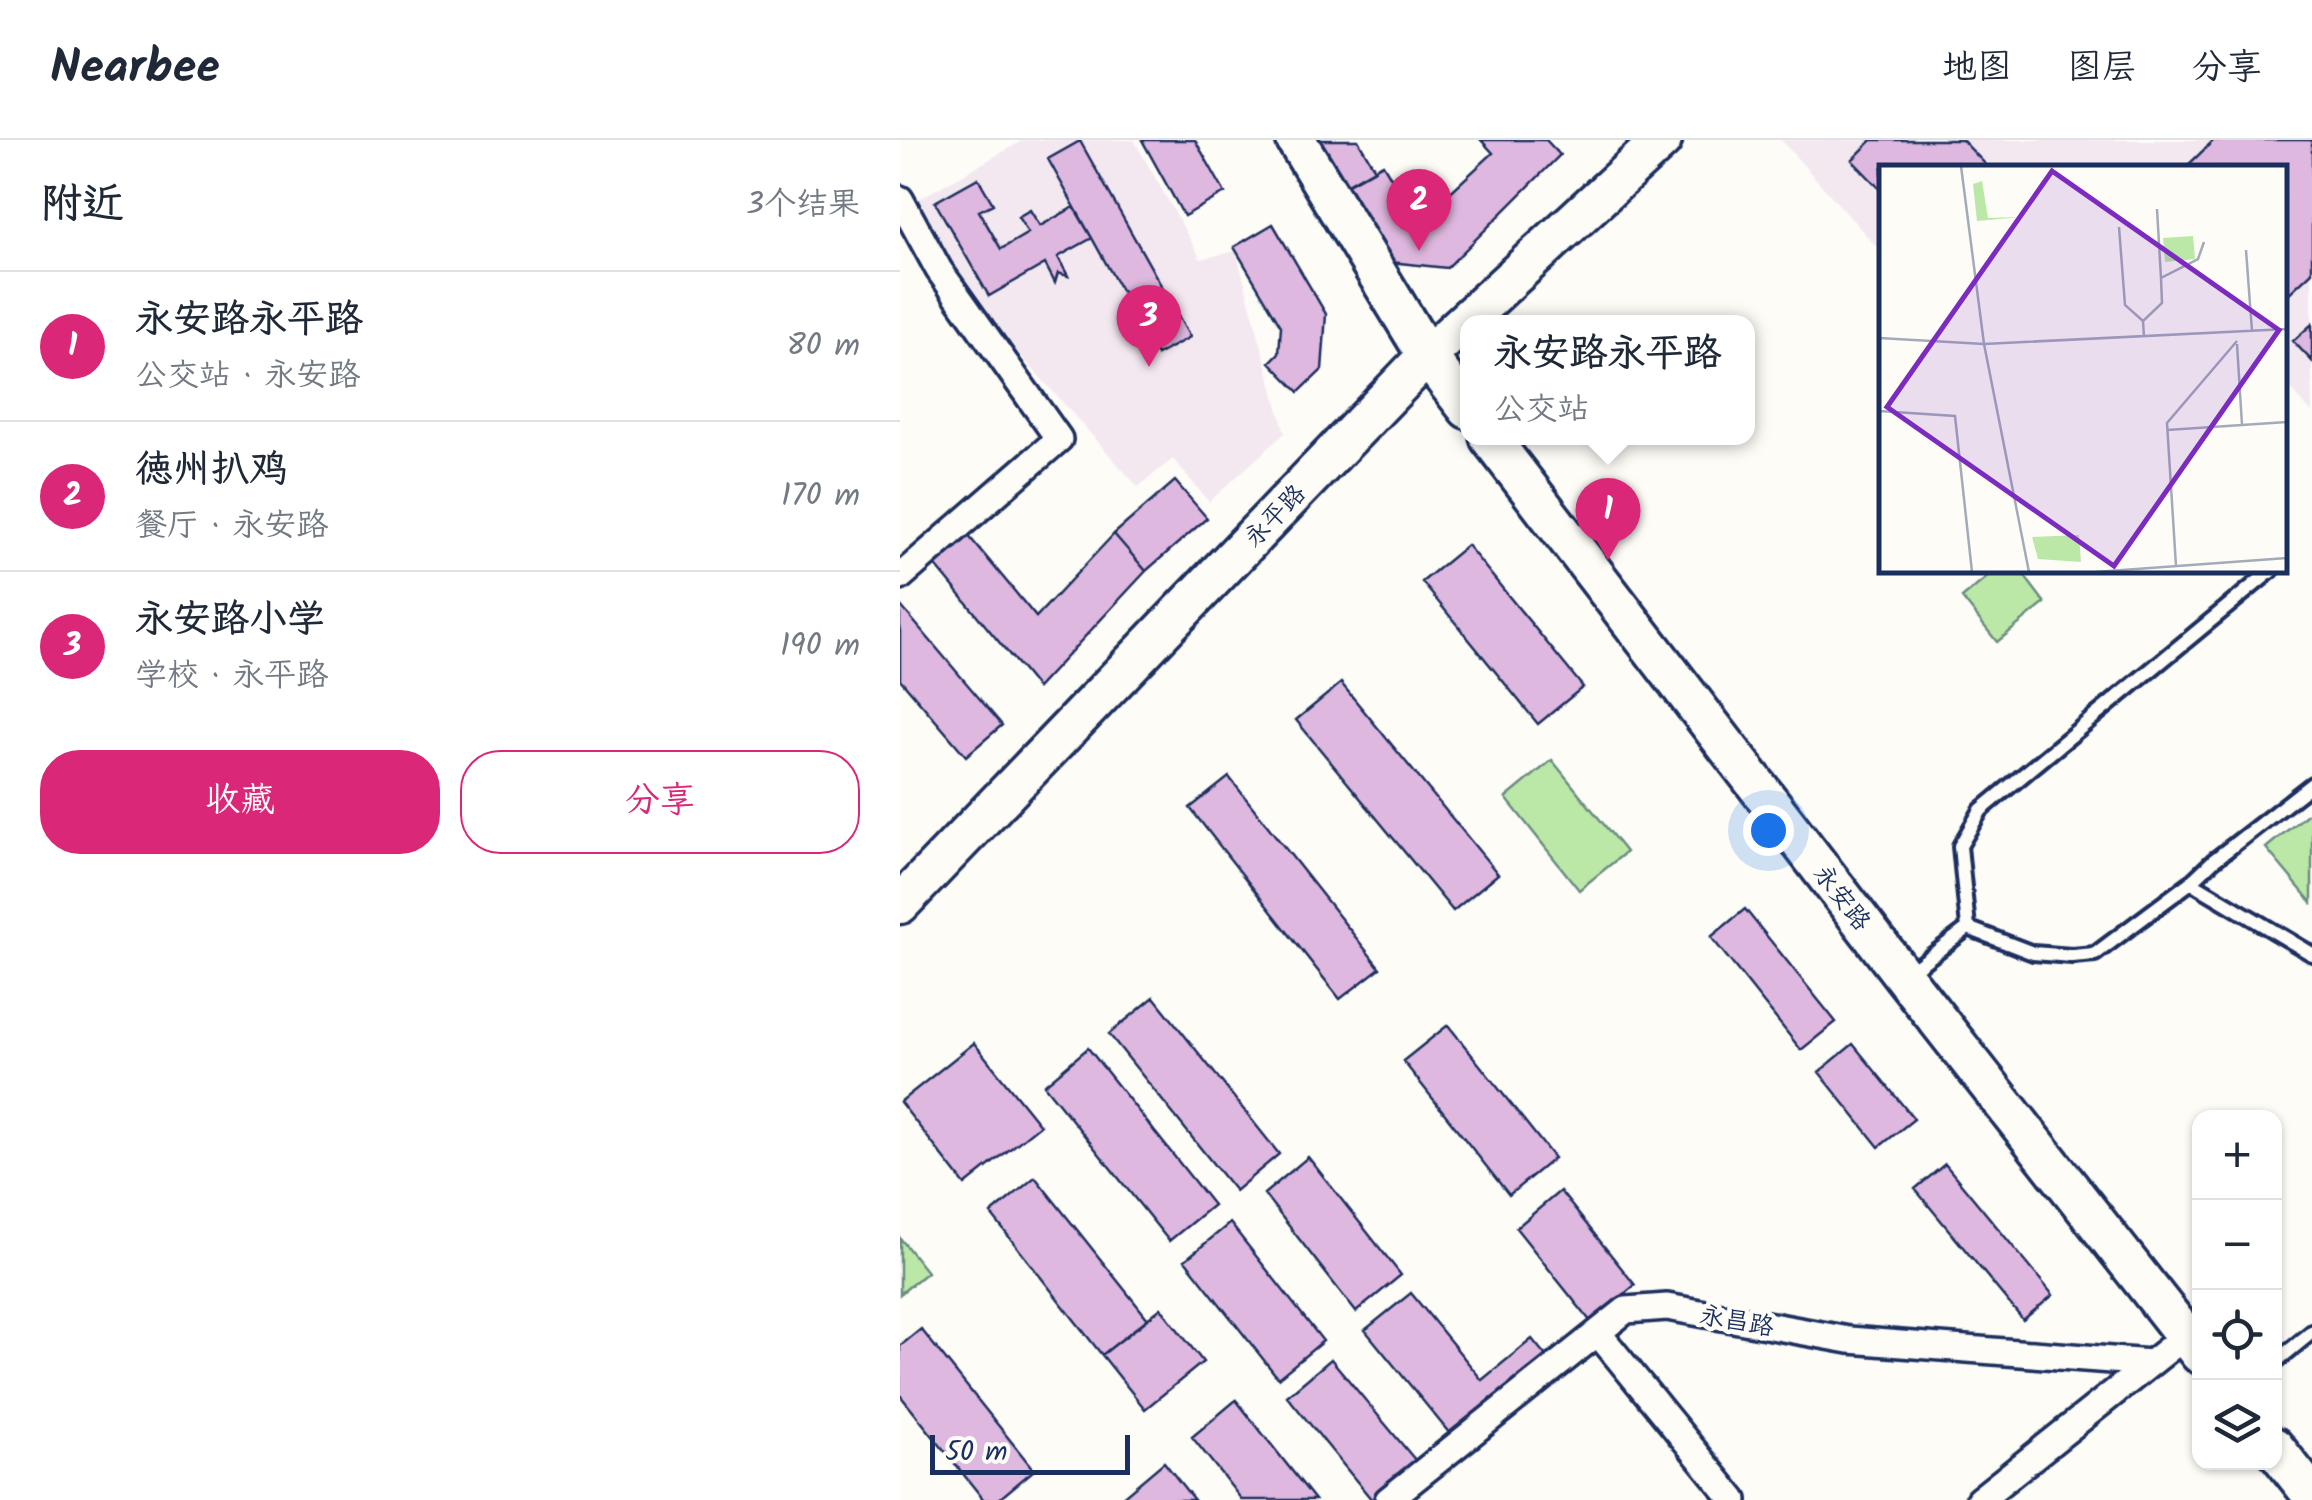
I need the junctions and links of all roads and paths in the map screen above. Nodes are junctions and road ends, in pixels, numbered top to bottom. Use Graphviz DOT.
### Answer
graph roads {
  1 [pos="1296,140"];
  2 [pos="1662,140"];
  3 [pos="900,199"];
  4 [pos="1472,315"];
  5 [pos="1460,326"];
  6 [pos="1427,356"];
  7 [pos="1460,399"];
  8 [pos="1495,445"];
  9 [pos="2270,572"];
  10 [pos="900,577"];
  11 [pos="2312,784"];
  12 [pos="2190,882"];
  13 [pos="900,904"];
  14 [pos="1968,928"];
  15 [pos="2312,954"];
  16 [pos="1904,977"];
  17 [pos="2312,1332"];
  18 [pos="1598,1333"];
  19 [pos="2192,1345"];
  20 [pos="2282,1356"];
  21 [pos="2151,1363"];
  22 [pos="2282,1458"];
  23 [pos="2312,1495"];
  24 [pos="1388,1500"];
  25 [pos="1734,1500"];
  26 [pos="1979,1500"];
  1 -- 6 [label="street"];
  2 -- 4 [label="street, 永平路"];
  3 -- 10 [label="street"];
  5 -- 6 [label="street, 永平路"];
  6 -- 7 [label="street"];
  6 -- 13 [label="street, 永平路"];
  8 -- 16 [label="street, 永安路"];
  9 -- 14 [label="lane"];
  11 -- 12 [label="lane"];
  12 -- 14 [label="lane"];
  12 -- 15 [label="lane"];
  14 -- 16 [label="lane"];
  16 -- 19 [label="street, 永安路"];
  17 -- 20 [label="lane"];
  18 -- 21 [label="street, 永昌路"];
  18 -- 24 [label="street, 永昌路"];
  18 -- 25 [label="street"];
  19 -- 21 [label="street"];
  21 -- 26 [label="street"];
  22 -- 23 [label="street"];
}
